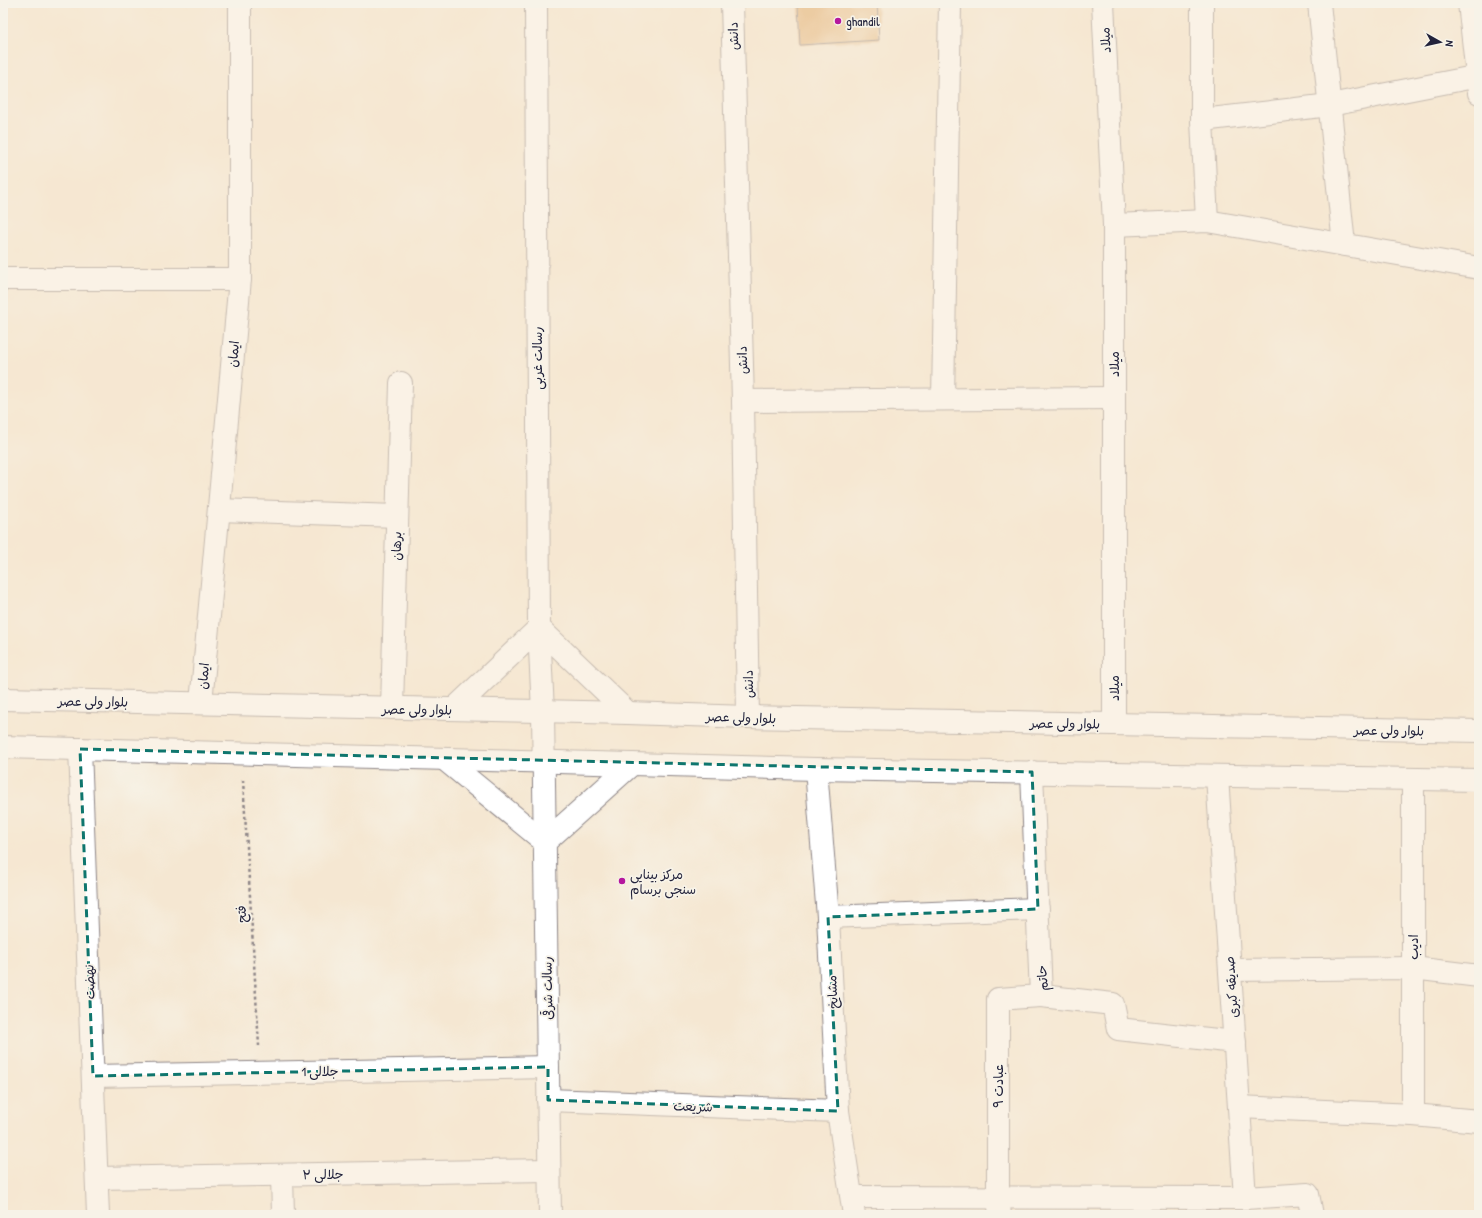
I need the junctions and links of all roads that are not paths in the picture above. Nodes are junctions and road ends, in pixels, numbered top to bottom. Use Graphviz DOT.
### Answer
graph roads {
  1 [pos="240,3"];
  2 [pos="536,3"];
  3 [pos="732,3"];
  4 [pos="950,3"];
  5 [pos="1103,3"];
  6 [pos="1202,3"];
  7 [pos="1319,3"];
  8 [pos="1469,3"];
  9 [pos="1478,82"];
  10 [pos="1330,105"];
  11 [pos="1202,120"];
  12 [pos="1207,221"];
  13 [pos="1114,225"];
  14 [pos="1344,245"];
  15 [pos="1479,268"];
  16 [pos="3,279"];
  17 [pos="240,279"];
  18 [pos="401,383"];
  19 [pos="1114,398"];
  20 [pos="943,399"];
  21 [pos="743,401"];
  22 [pos="219,510"];
  23 [pos="397,516"];
  24 [pos="539,628"];
  25 [pos="3,699"];
  26 [pos="201,703"];
  27 [pos="392,708"];
  28 [pos="454,710"];
  29 [pos="544,712"];
  30 [pos="628,713"];
  31 [pos="748,717"];
  32 [pos="1114,724"];
  33 [pos="1479,732"];
  34 [pos="3,747"];
  35 [pos="80,749"];
  36 [pos="444,759"];
  37 [pos="543,761"];
  38 [pos="632,764"];
  39 [pos="816,769"];
  40 [pos="1032,772"];
  41 [pos="1217,776"];
  42 [pos="1413,779"];
  43 [pos="1479,780"];
  44 [pos="545,842"];
  45 [pos="1038,909"];
  46 [pos="828,917"];
  47 [pos="1413,968"];
  48 [pos="1230,970"];
  49 [pos="1479,976"];
  50 [pos="1041,996"];
  51 [pos="1235,1042"];
  52 [pos="548,1067"];
  53 [pos="93,1076"];
  54 [pos="548,1100"];
  55 [pos="1239,1107"];
  56 [pos="838,1111"];
  57 [pos="1413,1115"];
  58 [pos="1479,1121"];
  59 [pos="549,1170"];
  60 [pos="282,1175"];
  61 [pos="97,1178"];
  62 [pos="1245,1198"];
  63 [pos="853,1206"];
  64 [pos="999,1206"];
  65 [pos="98,1215"];
  66 [pos="283,1215"];
  67 [pos="550,1215"];
  68 [pos="1312,1215"];
  1 -- 17 [label="street, ایمان"];
  2 -- 24 [label="street, رسالت غربی"];
  3 -- 21 [label="street, دانش"];
  4 -- 20 [label="street"];
  5 -- 13 [label="street, میلاد"];
  6 -- 11 [label="street"];
  7 -- 10 [label="street"];
  8 -- 9 [label="street"];
  9 -- 10 [label="street"];
  10 -- 11 [label="street"];
  10 -- 14 [label="street"];
  11 -- 12 [label="street"];
  12 -- 13 [label="street"];
  12 -- 14 [label="street"];
  13 -- 19 [label="street, میلاد"];
  14 -- 15 [label="street"];
  16 -- 17 [label="street"];
  17 -- 22 [label="street, ایمان"];
  18 -- 23 [label="street, برهان"];
  19 -- 20 [label="street"];
  19 -- 32 [label="street, میلاد"];
  20 -- 21 [label="street"];
  21 -- 31 [label="street, دانش"];
  22 -- 23 [label="street"];
  22 -- 26 [label="street, ایمان"];
  23 -- 27 [label="street, برهان"];
  24 -- 28 [label="street"];
  24 -- 29 [label="street, رسالت غربی"];
  24 -- 30 [label="street"];
  25 -- 26 [label="street, بلوار ولی عصر"];
  26 -- 27 [label="street, بلوار ولی عصر"];
  27 -- 28 [label="street, بلوار ولی عصر"];
  28 -- 29 [label="street, بلوار ولی عصر"];
  29 -- 30 [label="street, بلوار ولی عصر"];
  29 -- 37 [label="street, رسالت غربی"];
  30 -- 31 [label="street, بلوار ولی عصر"];
  31 -- 32 [label="street, بلوار ولی عصر"];
  32 -- 33 [label="street, بلوار ولی عصر"];
  34 -- 35 [label="street"];
  35 -- 36 [label="street"];
  35 -- 53 [label="street, نهضت"];
  36 -- 37 [label="street"];
  36 -- 44 [label="street"];
  37 -- 38 [label="street"];
  37 -- 44 [label="street, رسالت شرقی"];
  38 -- 39 [label="street"];
  38 -- 44 [label="street"];
  39 -- 40 [label="street"];
  39 -- 46 [label="street, مشایخ"];
  40 -- 41 [label="street"];
  40 -- 45 [label="street, حاتم"];
  41 -- 42 [label="street"];
  41 -- 48 [label="street, صدیقه کبری"];
  42 -- 43 [label="street"];
  42 -- 47 [label="street, ادیب"];
  44 -- 52 [label="street, رسالت شرقی"];
  45 -- 46 [label="street"];
  45 -- 50 [label="street, حاتم"];
  46 -- 56 [label="street, مشایخ"];
  47 -- 48 [label="street"];
  47 -- 49 [label="street"];
  47 -- 57 [label="street, ادیب"];
  48 -- 51 [label="street, صدیقه کبری"];
  50 -- 51 [label="street, حاتم"];
  50 -- 64 [label="street, عبادت ۹"];
  51 -- 55 [label="street, صدیقه کبری"];
  52 -- 53 [label="street, جلالی 1"];
  52 -- 54 [label="street, رسالت شرقی"];
  53 -- 61 [label="street, نهضت"];
  54 -- 56 [label="street, شریعت"];
  54 -- 59 [label="street, رسالت شرقی"];
  55 -- 57 [label="street"];
  55 -- 62 [label="street, صدیقه کبری"];
  56 -- 63 [label="street, مشایخ"];
  57 -- 58 [label="street"];
  59 -- 60 [label="street, جلالی ۲"];
  59 -- 67 [label="street, رسالت شرقی"];
  60 -- 61 [label="street, جلالی ۲"];
  60 -- 66 [label="street"];
  61 -- 65 [label="street, نهضت"];
  62 -- 64 [label="street"];
  62 -- 68 [label="street"];
  63 -- 64 [label="street"];
}
